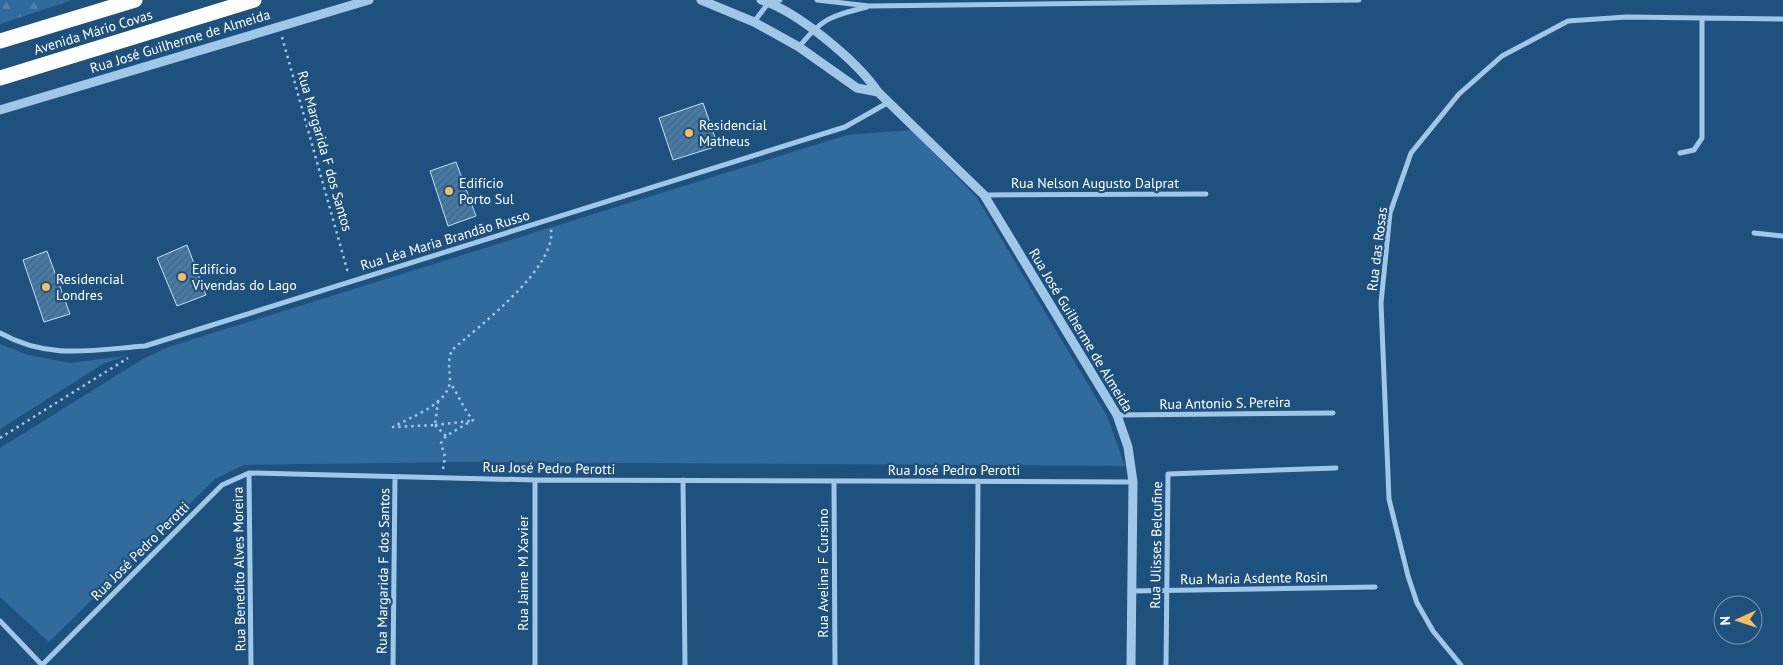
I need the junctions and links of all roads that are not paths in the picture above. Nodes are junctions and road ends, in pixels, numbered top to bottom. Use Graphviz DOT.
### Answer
graph roads {
  1 [pos="135,0"];
  2 [pos="254,0"];
  3 [pos="369,0"];
  4 [pos="702,0"];
  5 [pos="780,0"];
  6 [pos="817,0"];
  7 [pos="1359,0"];
  8 [pos="765,1"];
  9 [pos="870,6"];
  10 [pos="1702,18"];
  11 [pos="1783,19"];
  12 [pos="754,22"];
  13 [pos="812,30"];
  14 [pos="0,41"];
  15 [pos="799,47"];
  16 [pos="0,78"];
  17 [pos="878,92"];
  18 [pos="889,102"];
  19 [pos="0,110"];
  20 [pos="1680,153"];
  21 [pos="1206,194"];
  22 [pos="984,195"];
  23 [pos="1754,233"];
  24 [pos="1783,236"];
  25 [pos="0,334"];
  26 [pos="1333,413"];
  27 [pos="1117,415"];
  28 [pos="1336,468"];
  29 [pos="249,473"];
  30 [pos="395,477"];
  31 [pos="534,480"];
  32 [pos="683,480"];
  33 [pos="978,481"];
  34 [pos="834,482"];
  35 [pos="1133,482"];
  36 [pos="1375,587"];
  37 [pos="1166,590"];
  38 [pos="1132,591"];
  39 [pos="0,621"];
  40 [pos="42,665"];
  41 [pos="251,665"];
  42 [pos="393,665"];
  43 [pos="535,665"];
  44 [pos="685,665"];
  45 [pos="835,665"];
  46 [pos="977,665"];
  47 [pos="1131,665"];
  48 [pos="1166,665"];
  49 [pos="1462,665"];
  1 -- 14 [label="highway, Avenida Mário Covas"];
  2 -- 16 [label="highway, Avenida Mário Covas"];
  3 -- 19 [label="street, Rua José Guilherme de Almeida"];
  4 -- 12 [label="street, Rua José Guilherme de Almeida"];
  5 -- 8 [label="street"];
  6 -- 9 [label="street"];
  7 -- 9 [label="street"];
  8 -- 12 [label="street"];
  8 -- 13 [label="street, Rua José Guilherme de Almeida"];
  9 -- 13 [label="street"];
  10 -- 11 [label="street, Rua das Rosas"];
  10 -- 20 [label="street"];
  10 -- 49 [label="street, Rua das Rosas"];
  12 -- 15 [label="street, Rua José Guilherme de Almeida"];
  13 -- 15 [label="street"];
  13 -- 17 [label="street, Rua José Guilherme de Almeida"];
  15 -- 17 [label="street, Rua José Guilherme de Almeida"];
  17 -- 18 [label="street, Rua José Guilherme de Almeida"];
  18 -- 22 [label="street, Rua José Guilherme de Almeida"];
  18 -- 25 [label="street, Rua Léa Maria Brandão Russo"];
  21 -- 22 [label="street, Rua Nelson Augusto Dalprat"];
  22 -- 27 [label="street, Rua José Guilherme de Almeida"];
  23 -- 24 [label="street"];
  26 -- 27 [label="street, Rua Antonio S. Pereira"];
  27 -- 35 [label="street, Rua José Guilherme de Almeida"];
  28 -- 37 [label="street, Rua Ulisses Belcufine"];
  29 -- 30 [label="street, Rua José Pedro Perotti"];
  29 -- 40 [label="street, Rua José Pedro Perotti"];
  29 -- 41 [label="street, Rua Benedito Alves Moreira"];
  30 -- 31 [label="street, Rua José Pedro Perotti"];
  30 -- 42 [label="street, Rua Margarida F dos Santos"];
  31 -- 32 [label="street, Rua José Pedro Perotti"];
  31 -- 43 [label="street, Rua Jaime M Xavier"];
  32 -- 34 [label="street, Rua José Pedro Perotti"];
  32 -- 44 [label="street"];
  33 -- 34 [label="street, Rua José Pedro Perotti"];
  33 -- 35 [label="street, Rua José Pedro Perotti"];
  33 -- 46 [label="street"];
  34 -- 45 [label="street, Rua Avelina F Cursino"];
  35 -- 38 [label="street, Rua José Guilherme de Almeida"];
  36 -- 37 [label="street, Rua Maria Asdente Rosin"];
  37 -- 38 [label="street, Rua Maria Asdente Rosin"];
  37 -- 48 [label="street, Rua Ulisses Belcufine"];
  38 -- 47 [label="street, Rua José Guilherme de Almeida"];
  39 -- 40 [label="street"];
}
